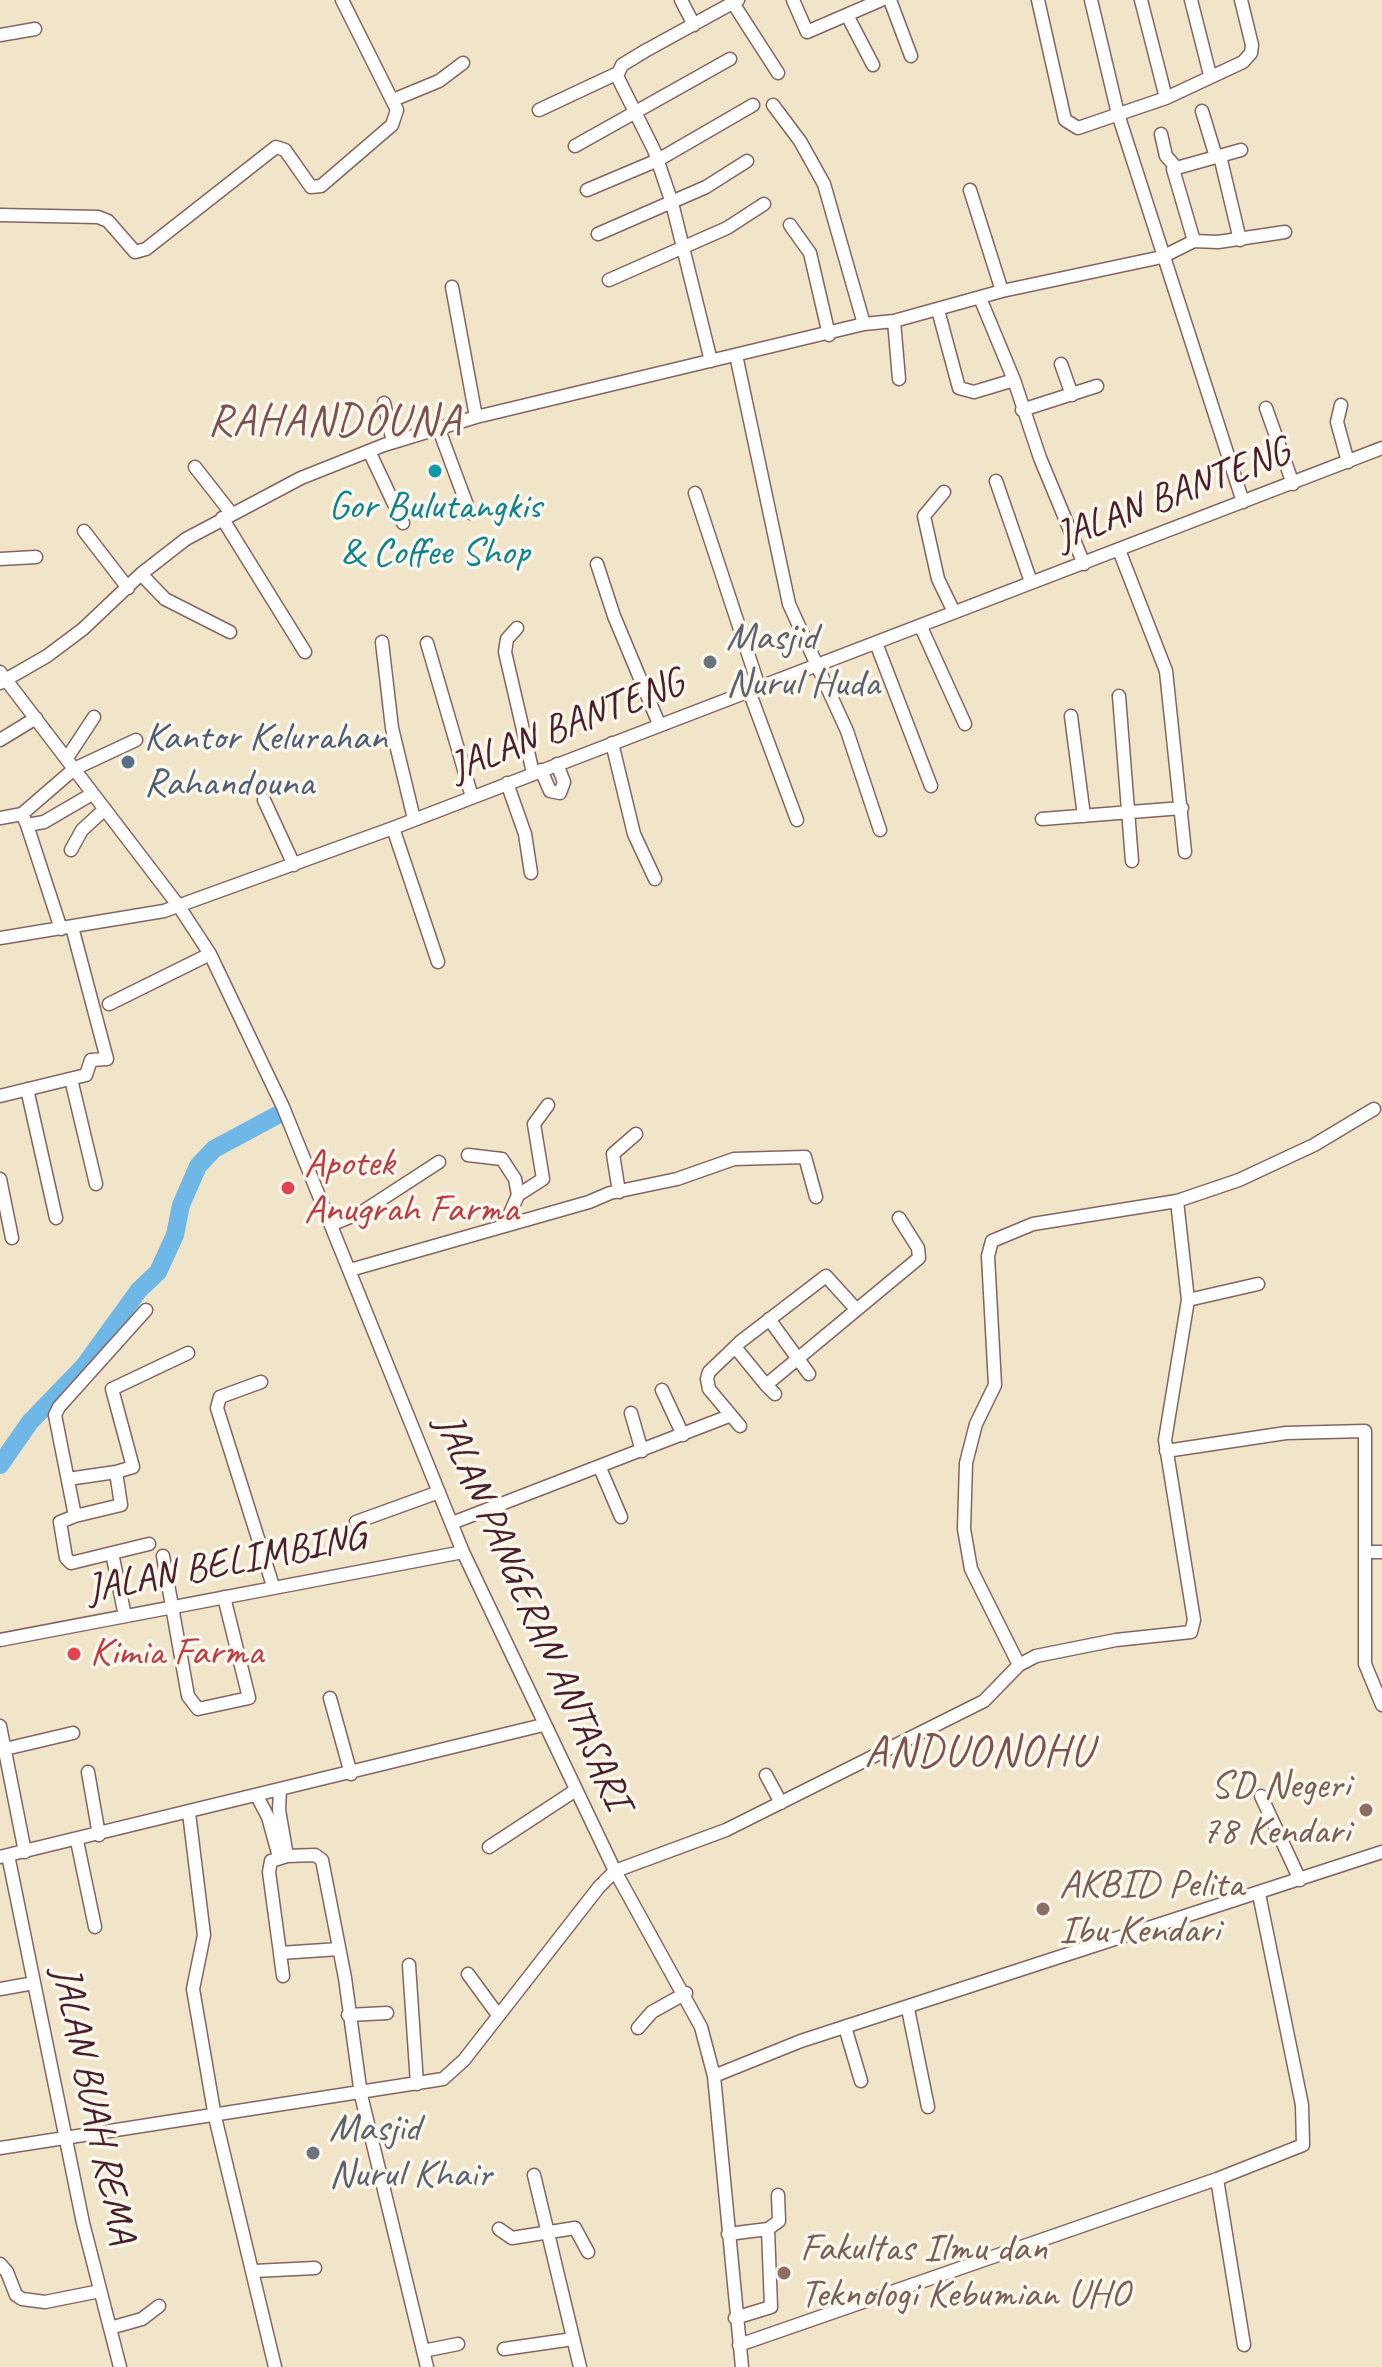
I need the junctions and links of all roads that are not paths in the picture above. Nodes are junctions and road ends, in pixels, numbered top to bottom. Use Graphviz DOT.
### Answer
graph roads {
  1 [pos="342,0"];
  2 [pos="681,0"];
  3 [pos="793,0"];
  4 [pos="881,0"];
  5 [pos="890,0"];
  6 [pos="1038,0"];
  7 [pos="1091,0"];
  8 [pos="1141,0"];
  9 [pos="1191,0"];
  10 [pos="1241,0"];
  11 [pos="734,1"];
  12 [pos="847,15"];
  13 [pos="694,25"];
  14 [pos="35,29"];
  15 [pos="0,35"];
  16 [pos="911,56"];
  17 [pos="730,59"];
  18 [pos="463,63"];
  19 [pos="873,65"];
  20 [pos="618,73"];
  21 [pos="778,73"];
  22 [pos="1210,75"];
  23 [pos="1166,98"];
  24 [pos="393,100"];
  25 [pos="753,105"];
  26 [pos="773,105"];
  27 [pos="539,110"];
  28 [pos="1202,111"];
  29 [pos="635,112"];
  30 [pos="1118,114"];
  31 [pos="1161,134"];
  32 [pos="575,146"];
  33 [pos="1241,150"];
  34 [pos="1218,156"];
  35 [pos="658,160"];
  36 [pos="747,161"];
  37 [pos="1175,166"];
  38 [pos="587,190"];
  39 [pos="970,190"];
  40 [pos="672,203"];
  41 [pos="764,204"];
  42 [pos="0,215"];
  43 [pos="790,225"];
  44 [pos="1285,232"];
  45 [pos="598,234"];
  46 [pos="1240,240"];
  47 [pos="1194,241"];
  48 [pos="684,249"];
  49 [pos="1162,257"];
  50 [pos="609,280"];
  51 [pos="452,287"];
  52 [pos="1002,291"];
  53 [pos="980,298"];
  54 [pos="938,310"];
  55 [pos="894,321"];
  56 [pos="864,324"];
  57 [pos="829,335"];
  58 [pos="736,355"];
  59 [pos="711,361"];
  60 [pos="1061,364"];
  61 [pos="899,379"];
  62 [pos="1014,380"];
  63 [pos="1097,386"];
  64 [pos="1072,395"];
  65 [pos="384,403"];
  66 [pos="1341,405"];
  67 [pos="1266,408"];
  68 [pos="1022,410"];
  69 [pos="476,417"];
  70 [pos="438,427"];
  71 [pos="393,442"];
  72 [pos="1382,448"];
  73 [pos="369,451"];
  74 [pos="1348,462"];
  75 [pos="195,467"];
  76 [pos="996,481"];
  77 [pos="1293,484"];
  78 [pos="944,492"];
  79 [pos="695,493"];
  80 [pos="1243,502"];
  81 [pos="470,513"];
  82 [pos="227,515"];
  83 [pos="403,523"];
  84 [pos="84,531"];
  85 [pos="1119,550"];
  86 [pos="36,557"];
  87 [pos="0,559"];
  88 [pos="597,564"];
  89 [pos="1084,564"];
  90 [pos="141,574"];
  91 [pos="1031,582"];
  92 [pos="128,588"];
  93 [pos="954,612"];
  94 [pos="921,627"];
  95 [pos="517,628"];
  96 [pos="230,632"];
  97 [pos="382,642"];
  98 [pos="427,643"];
  99 [pos="876,643"];
  100 [pos="305,652"];
  101 [pos="817,664"];
  102 [pos="2,678"];
  103 [pos="754,689"];
  104 [pos="1119,696"];
  105 [pos="1071,716"];
  106 [pos="94,717"];
  107 [pos="36,718"];
  108 [pos="659,724"];
  109 [pos="965,724"];
  110 [pos="0,740"];
  111 [pos="136,740"];
  112 [pos="612,743"];
  113 [pos="67,758"];
  114 [pos="557,764"];
  115 [pos="74,769"];
  116 [pos="537,772"];
  117 [pos="507,783"];
  118 [pos="931,786"];
  119 [pos="92,794"];
  120 [pos="472,797"];
  121 [pos="264,800"];
  122 [pos="1182,808"];
  123 [pos="105,809"];
  124 [pos="1128,812"];
  125 [pos="1084,816"];
  126 [pos="0,818"];
  127 [pos="24,819"];
  128 [pos="414,819"];
  129 [pos="1042,819"];
  130 [pos="797,820"];
  131 [pos="393,828"];
  132 [pos="880,830"];
  133 [pos="71,850"];
  134 [pos="1185,852"];
  135 [pos="1132,861"];
  136 [pos="294,865"];
  137 [pos="531,873"];
  138 [pos="655,879"];
  139 [pos="178,905"];
  140 [pos="66,928"];
  141 [pos="0,938"];
  142 [pos="210,954"];
  143 [pos="438,962"];
  144 [pos="109,1004"];
  145 [pos="71,1079"];
  146 [pos="27,1089"];
  147 [pos="0,1096"];
  148 [pos="548,1105"];
  149 [pos="1374,1109"];
  150 [pos="636,1134"];
  151 [pos="468,1155"];
  152 [pos="439,1162"];
  153 [pos="0,1179"];
  154 [pos="96,1184"];
  155 [pos="619,1192"];
  156 [pos="518,1195"];
  157 [pos="816,1197"];
  158 [pos="1177,1201"];
  159 [pos="56,1218"];
  160 [pos="899,1218"];
  161 [pos="333,1224"];
  162 [pos="505,1225"];
  163 [pos="12,1238"];
  164 [pos="350,1270"];
  165 [pos="1258,1284"];
  166 [pos="1188,1300"];
  167 [pos="855,1308"];
  168 [pos="146,1310"];
  169 [pos="769,1319"];
  170 [pos="735,1347"];
  171 [pos="188,1353"];
  172 [pos="797,1358"];
  173 [pos="100,1363"];
  174 [pos="809,1374"];
  175 [pos="261,1382"];
  176 [pos="112,1389"];
  177 [pos="662,1390"];
  178 [pos="631,1413"];
  179 [pos="729,1416"];
  180 [pos="740,1426"];
  181 [pos="683,1435"];
  182 [pos="642,1451"];
  183 [pos="1166,1451"];
  184 [pos="600,1468"];
  185 [pos="116,1472"];
  186 [pos="68,1479"];
  187 [pos="439,1492"];
  188 [pos="75,1516"];
  189 [pos="621,1517"];
  190 [pos="356,1522"];
  191 [pos="452,1523"];
  192 [pos="149,1544"];
  193 [pos="463,1552"];
  194 [pos="1365,1552"];
  195 [pos="1382,1552"];
  196 [pos="112,1553"];
  197 [pos="163,1556"];
  198 [pos="273,1586"];
  199 [pos="224,1597"];
  200 [pos="173,1607"];
  201 [pos="125,1616"];
  202 [pos="0,1640"];
  203 [pos="1019,1665"];
  204 [pos="330,1698"];
  205 [pos="1382,1705"];
  206 [pos="543,1725"];
  207 [pos="0,1726"];
  208 [pos="73,1733"];
  209 [pos="5,1749"];
  210 [pos="88,1772"];
  211 [pos="351,1774"];
  212 [pos="766,1775"];
  213 [pos="280,1790"];
  214 [pos="576,1790"];
  215 [pos="257,1796"];
  216 [pos="1261,1796"];
  217 [pos="781,1803"];
  218 [pos="189,1813"];
  219 [pos="99,1835"];
  220 [pos="77,1841"];
  221 [pos="489,1847"];
  222 [pos="25,1852"];
  223 [pos="1382,1852"];
  224 [pos="4,1856"];
  225 [pos="283,1856"];
  226 [pos="615,1871"];
  227 [pos="1300,1880"];
  228 [pos="1259,1894"];
  229 [pos="95,1927"];
  230 [pos="339,1949"];
  231 [pos="280,1953"];
  232 [pos="409,1965"];
  233 [pos="468,1974"];
  234 [pos="283,1976"];
  235 [pos="34,1983"];
  236 [pos="0,1989"];
  237 [pos="686,1993"];
  238 [pos="908,2009"];
  239 [pos="387,2013"];
  240 [pos="348,2015"];
  241 [pos="498,2015"];
  242 [pos="845,2027"];
  243 [pos="638,2028"];
  244 [pos="714,2076"];
  245 [pos="861,2081"];
  246 [pos="417,2084"];
  247 [pos="361,2095"];
  248 [pos="928,2107"];
  249 [pos="215,2117"];
  250 [pos="67,2138"];
  251 [pos="0,2148"];
  252 [pos="534,2175"];
  253 [pos="1217,2179"];
  254 [pos="778,2195"];
  255 [pos="499,2229"];
  256 [pos="768,2229"];
  257 [pos="550,2231"];
  258 [pos="728,2234"];
  259 [pos="588,2252"];
  260 [pos="0,2264"];
  261 [pos="315,2268"];
  262 [pos="254,2271"];
  263 [pos="100,2291"];
  264 [pos="159,2306"];
  265 [pos="735,2318"];
  266 [pos="110,2328"];
  267 [pos="573,2339"];
  268 [pos="458,2344"];
  269 [pos="739,2345"];
  270 [pos="1244,2345"];
  271 [pos="504,2349"];
  272 [pos="423,2351"];
  273 [pos="120,2367"];
  274 [pos="275,2367"];
  275 [pos="427,2367"];
  276 [pos="580,2367"];
  277 [pos="742,2367"];
  1 -- 24 [label="street"];
  2 -- 13 [label="street"];
  3 -- 12 [label="street"];
  4 -- 12 [label="street"];
  5 -- 16 [label="street"];
  6 -- 30 [label="street"];
  7 -- 30 [label="street"];
  8 -- 23 [label="street"];
  9 -- 22 [label="street"];
  10 -- 22 [label="street"];
  11 -- 13 [label="street"];
  11 -- 21 [label="street"];
  12 -- 19 [label="street"];
  13 -- 20 [label="street"];
  14 -- 15 [label="street"];
  17 -- 29 [label="street"];
  18 -- 24 [label="street"];
  20 -- 27 [label="street"];
  20 -- 29 [label="street"];
  22 -- 23 [label="street"];
  23 -- 30 [label="street"];
  24 -- 42 [label="street"];
  25 -- 35 [label="street"];
  26 -- 56 [label="street"];
  28 -- 34 [label="street"];
  29 -- 32 [label="street"];
  29 -- 35 [label="street"];
  30 -- 49 [label="street"];
  31 -- 37 [label="street"];
  33 -- 34 [label="street"];
  34 -- 37 [label="street"];
  34 -- 46 [label="street"];
  35 -- 38 [label="street"];
  35 -- 40 [label="street"];
  36 -- 40 [label="street"];
  37 -- 47 [label="street"];
  39 -- 52 [label="street"];
  40 -- 45 [label="street"];
  40 -- 48 [label="street"];
  41 -- 48 [label="street"];
  43 -- 57 [label="street"];
  44 -- 46 [label="street"];
  46 -- 47 [label="street"];
  47 -- 49 [label="street"];
  48 -- 50 [label="street"];
  48 -- 59 [label="street"];
  49 -- 52 [label="street"];
  49 -- 80 [label="street"];
  51 -- 69 [label="street"];
  52 -- 53 [label="street"];
  53 -- 54 [label="street"];
  53 -- 62 [label="street"];
  54 -- 55 [label="street"];
  54 -- 62 [label="street"];
  55 -- 56 [label="street"];
  55 -- 61 [label="street"];
  56 -- 57 [label="street"];
  57 -- 58 [label="street"];
  58 -- 59 [label="street"];
  58 -- 101 [label="street"];
  59 -- 69 [label="street"];
  60 -- 64 [label="street"];
  62 -- 68 [label="street"];
  63 -- 64 [label="street"];
  64 -- 68 [label="street"];
  65 -- 71 [label="street"];
  66 -- 74 [label="street"];
  67 -- 77 [label="street"];
  68 -- 89 [label="street"];
  69 -- 70 [label="street"];
  70 -- 71 [label="street"];
  70 -- 81 [label="street"];
  71 -- 73 [label="street"];
  72 -- 74 [label="street, JALAN BANTENG"];
  73 -- 82 [label="street"];
  73 -- 83 [label="street"];
  74 -- 77 [label="street, JALAN BANTENG"];
  75 -- 82 [label="street"];
  76 -- 91 [label="street"];
  77 -- 80 [label="street, JALAN BANTENG"];
  78 -- 93 [label="street"];
  79 -- 103 [label="street"];
  80 -- 85 [label="street, JALAN BANTENG"];
  82 -- 90 [label="street"];
  82 -- 100 [label="street"];
  84 -- 92 [label="street"];
  85 -- 89 [label="street, JALAN BANTENG"];
  85 -- 122 [label="street"];
  86 -- 87 [label="street"];
  88 -- 108 [label="street"];
  89 -- 91 [label="street, JALAN BANTENG"];
  90 -- 92 [label="street"];
  90 -- 96 [label="street"];
  91 -- 93 [label="street, JALAN BANTENG"];
  92 -- 102 [label="street"];
  93 -- 94 [label="street, JALAN BANTENG"];
  94 -- 99 [label="street, JALAN BANTENG"];
  94 -- 109 [label="street"];
  95 -- 116 [label="street"];
  97 -- 128 [label="street"];
  98 -- 120 [label="street"];
  99 -- 101 [label="street, JALAN BANTENG"];
  99 -- 118 [label="street"];
  101 -- 103 [label="street, JALAN BANTENG"];
  101 -- 132 [label="street"];
  102 -- 107 [label="street, JALAN PANGERAN ANTASARI"];
  103 -- 108 [label="street, JALAN BANTENG"];
  103 -- 130 [label="street"];
  104 -- 124 [label="street"];
  105 -- 125 [label="street"];
  106 -- 113 [label="street"];
  107 -- 110 [label="street"];
  107 -- 113 [label="street, JALAN PANGERAN ANTASARI"];
  108 -- 112 [label="street, JALAN BANTENG"];
  111 -- 115 [label="street"];
  112 -- 114 [label="street, JALAN BANTENG"];
  112 -- 138 [label="street"];
  113 -- 115 [label="street, JALAN PANGERAN ANTASARI"];
  114 -- 116 [label="street, JALAN BANTENG"];
  114 -- 116 [label="street"];
  115 -- 119 [label="street, JALAN PANGERAN ANTASARI"];
  115 -- 127 [label="street"];
  116 -- 117 [label="street, JALAN BANTENG"];
  117 -- 120 [label="street, JALAN BANTENG"];
  117 -- 137 [label="street"];
  119 -- 123 [label="street, JALAN PANGERAN ANTASARI"];
  119 -- 127 [label="street"];
  120 -- 128 [label="street, JALAN BANTENG"];
  121 -- 136 [label="street"];
  122 -- 124 [label="street"];
  122 -- 134 [label="street"];
  123 -- 133 [label="street"];
  123 -- 139 [label="street, JALAN PANGERAN ANTASARI"];
  124 -- 125 [label="street"];
  124 -- 135 [label="street"];
  125 -- 129 [label="street"];
  126 -- 127 [label="street"];
  127 -- 140 [label="street"];
  128 -- 131 [label="street, JALAN BANTENG"];
  131 -- 136 [label="street, JALAN BANTENG"];
  131 -- 143 [label="street"];
  136 -- 139 [label="street, JALAN BANTENG"];
  139 -- 140 [label="street, JALAN BANTENG"];
  139 -- 142 [label="street, JALAN PANGERAN ANTASARI"];
  140 -- 141 [label="street, JALAN BANTENG"];
  140 -- 145 [label="street"];
  142 -- 144 [label="street"];
  142 -- 161 [label="street, JALAN PANGERAN ANTASARI"];
  145 -- 146 [label="street"];
  145 -- 154 [label="street"];
  146 -- 147 [label="street"];
  146 -- 159 [label="street"];
  148 -- 156 [label="street"];
  149 -- 158 [label="street"];
  150 -- 155 [label="street"];
  151 -- 156 [label="street"];
  152 -- 161 [label="street"];
  153 -- 163 [label="street"];
  155 -- 157 [label="street"];
  155 -- 162 [label="street"];
  156 -- 162 [label="street"];
  158 -- 166 [label="street"];
  158 -- 203 [label="street"];
  160 -- 167 [label="street"];
  161 -- 164 [label="street, JALAN PANGERAN ANTASARI"];
  162 -- 164 [label="street"];
  164 -- 187 [label="street, JALAN PANGERAN ANTASARI"];
  165 -- 166 [label="street"];
  166 -- 183 [label="street"];
  167 -- 169 [label="street"];
  167 -- 172 [label="street"];
  168 -- 173 [label="street"];
  169 -- 170 [label="street"];
  169 -- 172 [label="street"];
  170 -- 172 [label="street"];
  170 -- 179 [label="street"];
  171 -- 176 [label="street"];
  172 -- 174 [label="street"];
  173 -- 176 [label="street"];
  173 -- 186 [label="street"];
  175 -- 198 [label="street"];
  176 -- 185 [label="street"];
  177 -- 181 [label="street"];
  178 -- 182 [label="street"];
  179 -- 180 [label="street"];
  179 -- 181 [label="street"];
  181 -- 182 [label="street"];
  182 -- 184 [label="street"];
  183 -- 194 [label="street"];
  183 -- 203 [label="street"];
  184 -- 189 [label="street"];
  184 -- 191 [label="street"];
  185 -- 186 [label="street"];
  185 -- 188 [label="street"];
  186 -- 188 [label="street"];
  187 -- 190 [label="street"];
  187 -- 191 [label="street, JALAN PANGERAN ANTASARI"];
  188 -- 196 [label="street"];
  191 -- 193 [label="street, JALAN PANGERAN ANTASARI"];
  192 -- 196 [label="street"];
  193 -- 198 [label="street, JALAN BELIMBING"];
  193 -- 206 [label="street, JALAN PANGERAN ANTASARI"];
  194 -- 195 [label="street"];
  194 -- 205 [label="street"];
  196 -- 201 [label="street"];
  197 -- 200 [label="street"];
  198 -- 199 [label="street, JALAN BELIMBING"];
  199 -- 200 [label="street, JALAN BELIMBING"];
  199 -- 200 [label="street"];
  200 -- 201 [label="street, JALAN BELIMBING"];
  201 -- 202 [label="street, JALAN BELIMBING"];
  203 -- 217 [label="street"];
  204 -- 211 [label="street"];
  206 -- 211 [label="street"];
  206 -- 214 [label="street, JALAN PANGERAN ANTASARI"];
  207 -- 209 [label="street"];
  208 -- 209 [label="street"];
  209 -- 222 [label="street"];
  210 -- 219 [label="street"];
  211 -- 213 [label="street"];
  212 -- 217 [label="street"];
  213 -- 215 [label="street"];
  213 -- 225 [label="street"];
  214 -- 221 [label="street"];
  214 -- 226 [label="street, JALAN PANGERAN ANTASARI"];
  215 -- 218 [label="street"];
  215 -- 225 [label="street"];
  216 -- 227 [label="street"];
  217 -- 226 [label="street"];
  218 -- 219 [label="street"];
  218 -- 249 [label="street"];
  219 -- 220 [label="street"];
  220 -- 222 [label="street"];
  220 -- 229 [label="street"];
  222 -- 224 [label="street"];
  223 -- 227 [label="street"];
  224 -- 235 [label="street, JALAN BUAH REMA"];
  225 -- 230 [label="street"];
  225 -- 231 [label="street"];
  226 -- 237 [label="street, JALAN PANGERAN ANTASARI"];
  226 -- 241 [label="street"];
  227 -- 228 [label="street"];
  228 -- 238 [label="street"];
  228 -- 253 [label="street"];
  230 -- 231 [label="street"];
  230 -- 240 [label="street"];
  231 -- 234 [label="street"];
  232 -- 246 [label="street"];
  233 -- 241 [label="street"];
  235 -- 236 [label="street"];
  235 -- 250 [label="street, JALAN BUAH REMA"];
  237 -- 243 [label="street"];
  237 -- 244 [label="street, JALAN PANGERAN ANTASARI"];
  238 -- 242 [label="street"];
  238 -- 248 [label="street"];
  239 -- 240 [label="street"];
  240 -- 247 [label="street"];
  241 -- 246 [label="street"];
  242 -- 244 [label="street"];
  242 -- 245 [label="street"];
  244 -- 258 [label="street, JALAN PANGERAN ANTASARI"];
  246 -- 247 [label="street"];
  247 -- 249 [label="street"];
  247 -- 272 [label="street"];
  249 -- 250 [label="street"];
  249 -- 262 [label="street"];
  250 -- 251 [label="street"];
  250 -- 263 [label="street, JALAN BUAH REMA"];
  252 -- 257 [label="street"];
  253 -- 269 [label="street"];
  253 -- 270 [label="street"];
  254 -- 256 [label="street"];
  255 -- 257 [label="street"];
  256 -- 258 [label="street"];
  256 -- 265 [label="street"];
  257 -- 259 [label="street"];
  257 -- 267 [label="street"];
  258 -- 265 [label="street, JALAN PANGERAN ANTASARI"];
  260 -- 263 [label="street"];
  261 -- 262 [label="street"];
  262 -- 274 [label="street"];
  263 -- 266 [label="street, JALAN BUAH REMA"];
  264 -- 266 [label="street"];
  265 -- 269 [label="street, JALAN PANGERAN ANTASARI"];
  266 -- 273 [label="street, JALAN BUAH REMA"];
  267 -- 271 [label="street"];
  267 -- 276 [label="street"];
  268 -- 272 [label="street"];
  269 -- 277 [label="street, JALAN PANGERAN ANTASARI"];
  272 -- 275 [label="street"];
}
